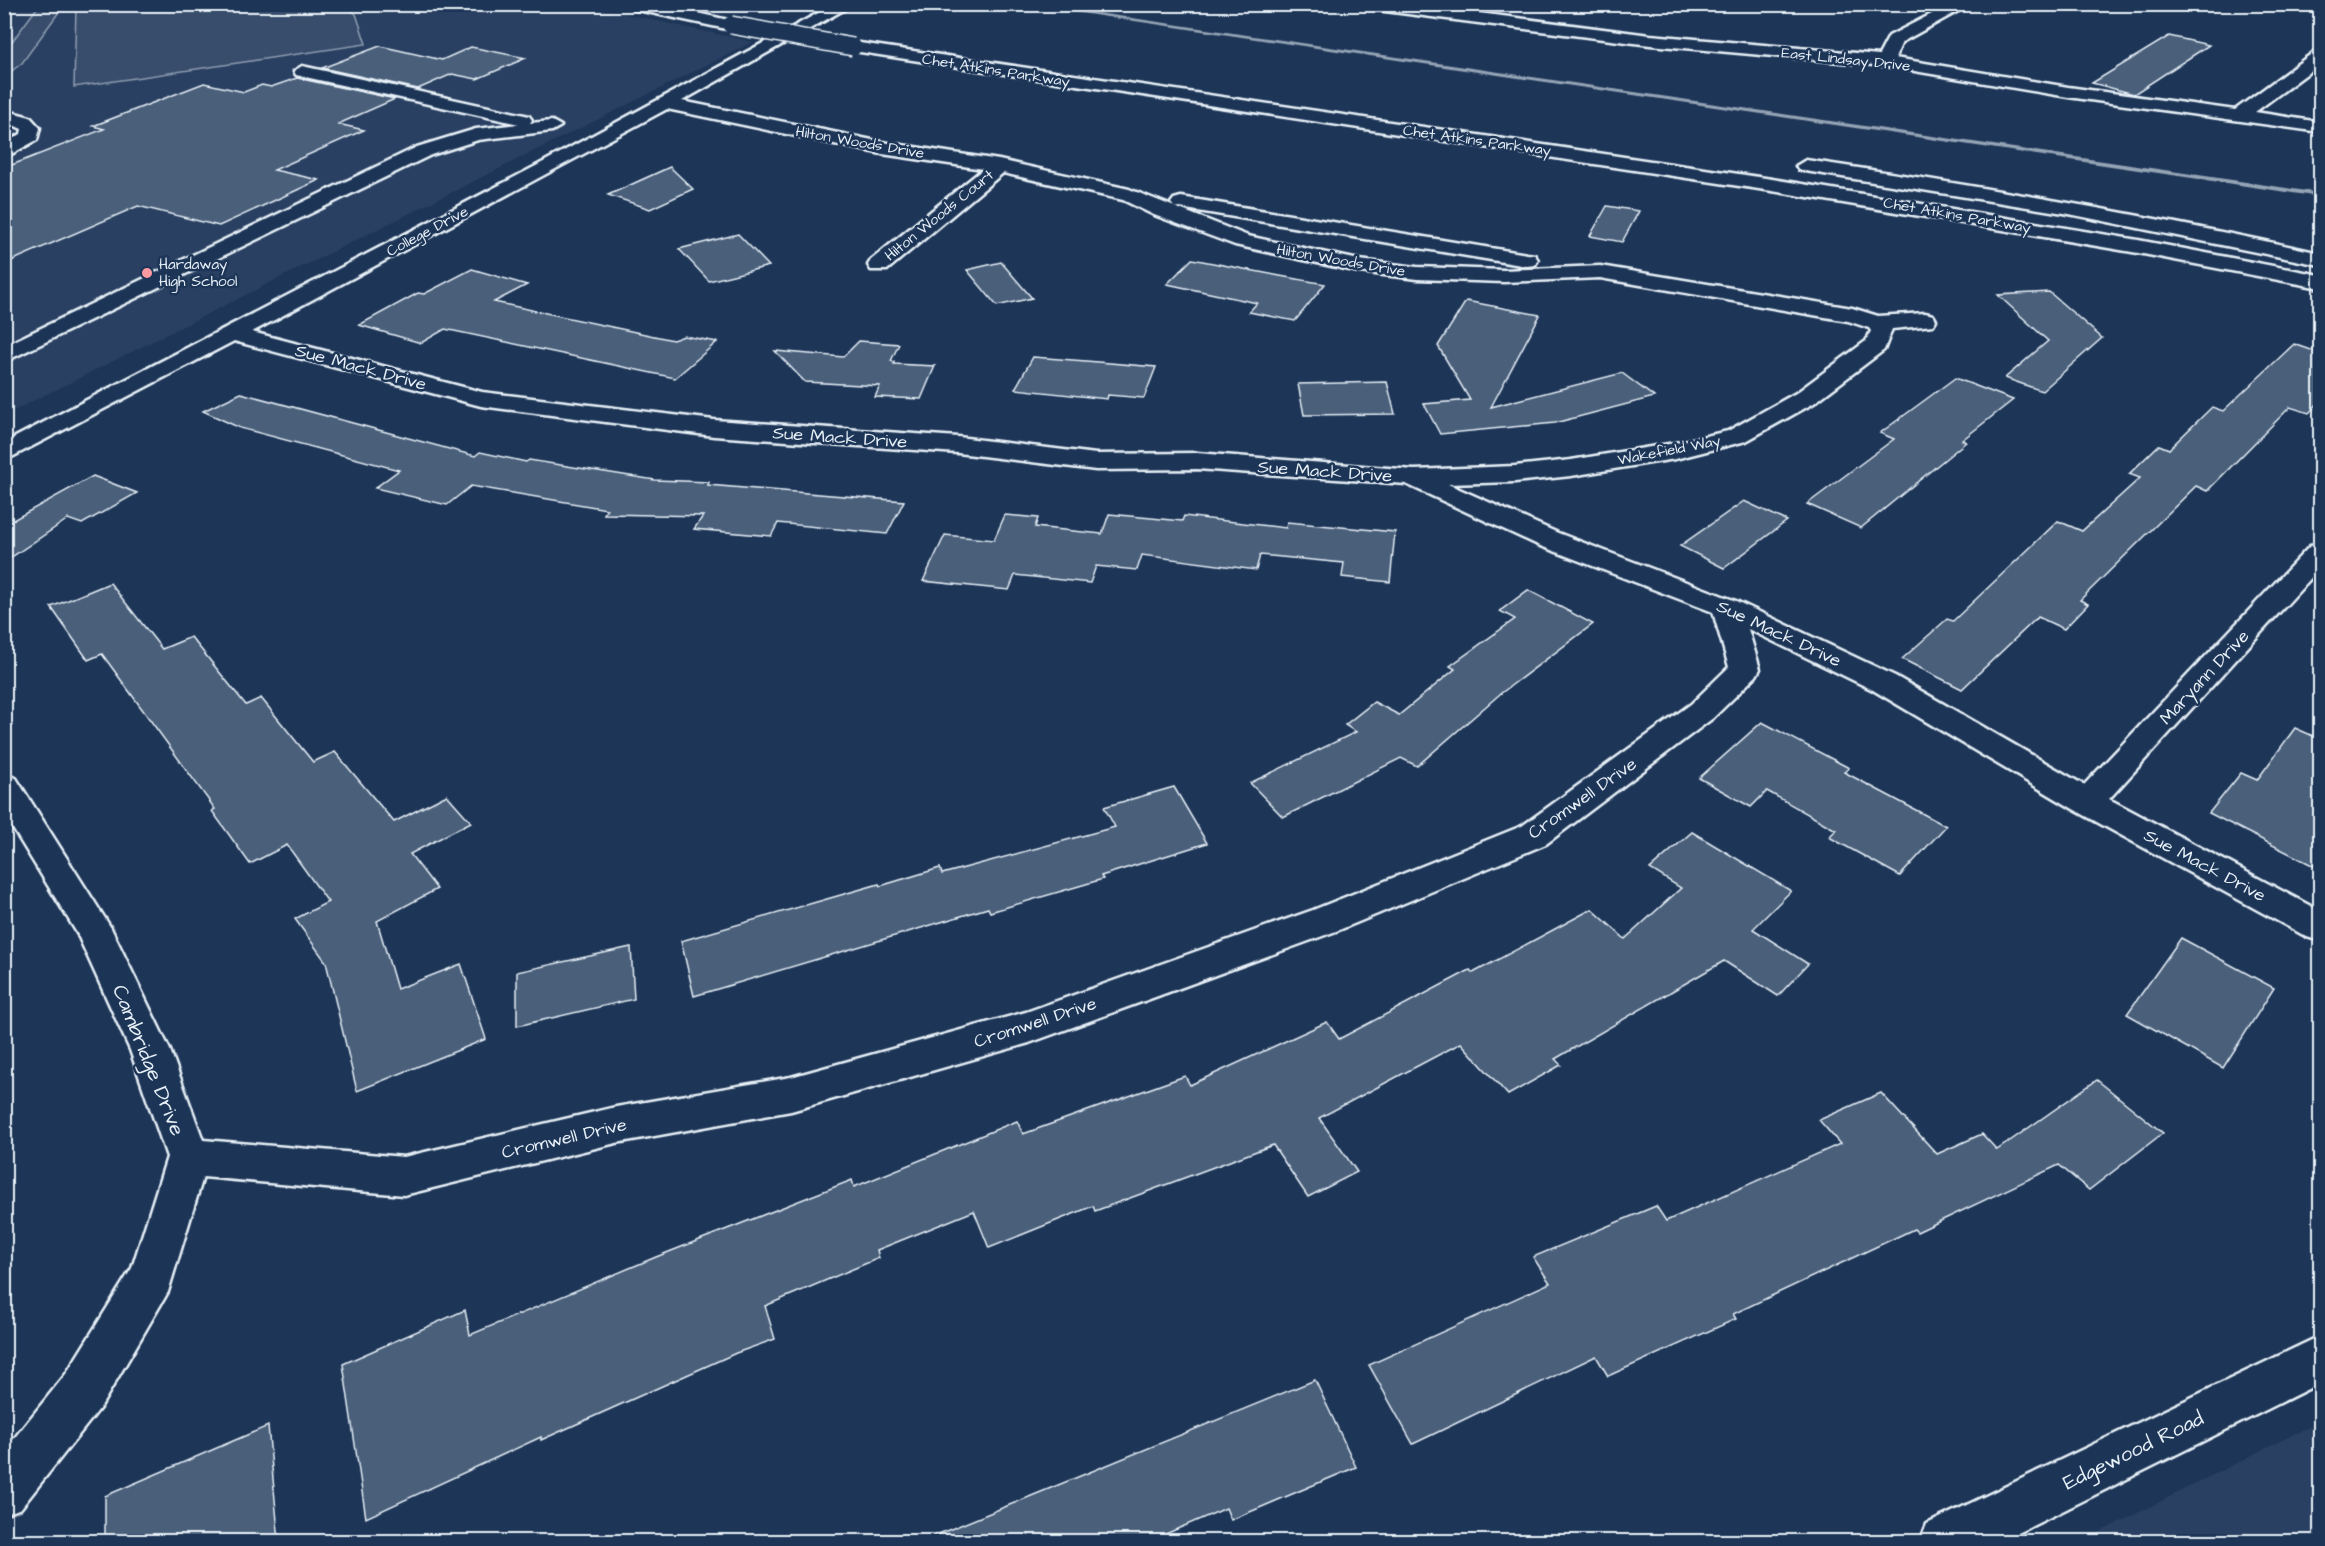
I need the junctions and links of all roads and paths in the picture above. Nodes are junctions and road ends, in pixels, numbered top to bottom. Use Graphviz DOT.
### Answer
graph roads {
  1 [pos="633,4"];
  2 [pos="847,4"];
  3 [pos="1369,4"];
  4 [pos="1964,4"];
  5 [pos="1394,6"];
  6 [pos="787,18"];
  7 [pos="2320,56"];
  8 [pos="1885,61"];
  9 [pos="302,71"];
  10 [pos="663,103"];
  11 [pos="2241,114"];
  12 [pos="4,115"];
  13 [pos="1454,119"];
  14 [pos="552,126"];
  15 [pos="2320,127"];
  16 [pos="598,139"];
  17 [pos="4,152"];
  18 [pos="1791,164"];
  19 [pos="999,166"];
  20 [pos="1129,195"];
  21 [pos="2320,258"];
  22 [pos="879,265"];
  23 [pos="1600,272"];
  24 [pos="2320,282"];
  25 [pos="1925,320"];
  26 [pos="1876,323"];
  27 [pos="234,334"];
  28 [pos="4,355"];
  29 [pos="4,453"];
  30 [pos="1411,477"];
  31 [pos="2320,552"];
  32 [pos="1726,606"];
  33 [pos="4,786"];
  34 [pos="2087,802"];
  35 [pos="2320,927"];
  36 [pos="188,1157"];
  37 [pos="2318,1365"];
  38 [pos="4,1491"];
  39 [pos="1945,1542"];
  1 -- 24 [label="main road, Chet Atkins Parkway, bridge"];
  2 -- 10 [label="main road, College Drive"];
  3 -- 5 [label="main road, East Lindsay Drive"];
  4 -- 8 [label="main road"];
  5 -- 8 [label="main road, East Lindsay Drive"];
  6 -- 13 [label="main road, Chet Atkins Parkway"];
  7 -- 11 [label="main road"];
  8 -- 11 [label="main road, East Lindsay Drive"];
  9 -- 14 [label="main road"];
  10 -- 16 [label="main road, College Drive"];
  10 -- 19 [label="main road, Hilton Woods Drive"];
  11 -- 15 [label="main road, East Lindsay Drive"];
  12 -- 17 [label="main road"];
  14 -- 16 [label="main road"];
  14 -- 28 [label="main road"];
  16 -- 27 [label="main road, College Drive"];
  18 -- 21 [label="main road, Chet Atkins Parkway"];
  19 -- 20 [label="main road, Hilton Woods Drive"];
  19 -- 22 [label="main road, Hilton Woods Court"];
  20 -- 23 [label="main road, Hilton Woods Drive"];
  20 -- 23 [label="main road, Hilton Woods Drive"];
  23 -- 26 [label="main road, Hilton Woods Drive"];
  25 -- 26 [label="main road, Hilton Woods Drive"];
  26 -- 30 [label="main road, Wakefield Way"];
  27 -- 29 [label="main road, College Drive"];
  27 -- 30 [label="main road, Sue Mack Drive"];
  30 -- 32 [label="main road, Sue Mack Drive"];
  31 -- 34 [label="main road, Maryann Drive"];
  32 -- 34 [label="main road, Sue Mack Drive"];
  32 -- 36 [label="main road, Cromwell Drive"];
  33 -- 36 [label="main road, Cambridge Drive"];
  34 -- 35 [label="main road, Sue Mack Drive"];
  36 -- 38 [label="main road, Cambridge Drive"];
  37 -- 39 [label="main road, Edgewood Road"];
}
